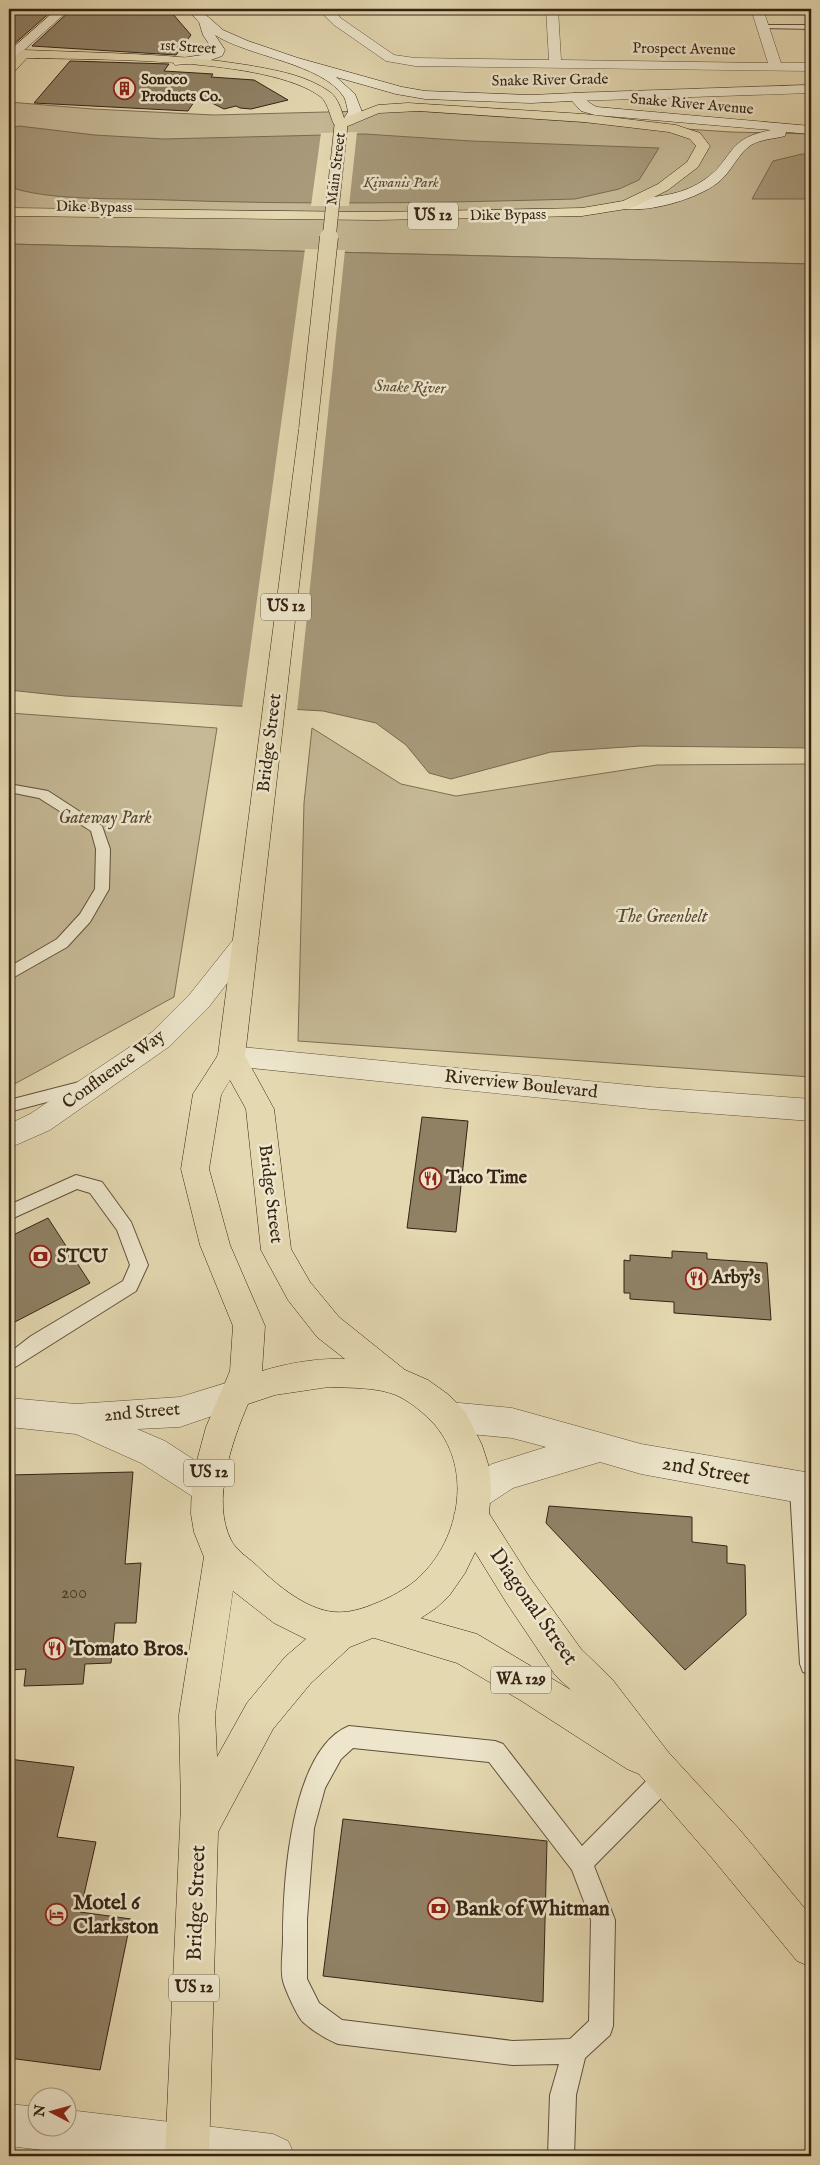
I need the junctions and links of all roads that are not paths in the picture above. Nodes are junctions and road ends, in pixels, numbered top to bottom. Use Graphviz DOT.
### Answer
graph roads {
  1 [pos="64,9"];
  2 [pos="69,9"];
  3 [pos="193,9"];
  4 [pos="324,9"];
  5 [pos="552,9"];
  6 [pos="644,9"];
  7 [pos="757,9"];
  8 [pos="644,17"];
  9 [pos="205,21"];
  10 [pos="762,26"];
  11 [pos="811,27"];
  12 [pos="14,55"];
  13 [pos="68,56"];
  14 [pos="294,61"];
  15 [pos="179,62"];
  16 [pos="555,64"];
  17 [pos="776,67"];
  18 [pos="811,68"];
  19 [pos="9,71"];
  20 [pos="811,89"];
  21 [pos="575,98"];
  22 [pos="531,99"];
  23 [pos="419,107"];
  24 [pos="584,118"];
  25 [pos="345,123"];
  26 [pos="811,131"];
  27 [pos="731,134"];
  28 [pos="9,201"];
  29 [pos="9,205"];
  30 [pos="627,205"];
  31 [pos="155,209"];
  32 [pos="9,212"];
  33 [pos="239,214"];
  34 [pos="308,429"];
  35 [pos="9,788"];
  36 [pos="246,941"];
  37 [pos="9,974"];
  38 [pos="231,1056"];
  39 [pos="102,1081"];
  40 [pos="9,1106"];
  41 [pos="811,1110"];
  42 [pos="9,1137"];
  43 [pos="9,1213"];
  44 [pos="9,1363"];
  45 [pos="395,1380"];
  46 [pos="236,1394"];
  47 [pos="9,1413"];
  48 [pos="449,1417"];
  49 [pos="76,1419"];
  50 [pos="601,1447"];
  51 [pos="207,1488"];
  52 [pos="806,1489"];
  53 [pos="473,1505"];
  54 [pos="221,1556"];
  55 [pos="358,1626"];
  56 [pos="811,1664"];
  57 [pos="661,1772"];
  58 [pos="199,1829"];
  59 [pos="581,1863"];
  60 [pos="811,1947"];
  61 [pos="575,2051"];
  62 [pos="9,2125"];
  63 [pos="187,2152"];
  64 [pos="273,2156"];
  65 [pos="561,2156"];
  1 -- 12 [label="main road"];
  2 -- 13 [label="main road"];
  3 -- 9 [label="main road, Main Street"];
  4 -- 16 [label="main road, Prospect Avenue"];
  5 -- 16 [label="main road"];
  6 -- 8 [label="lane"];
  7 -- 10 [label="main road"];
  9 -- 14 [label="main road, Main Street"];
  9 -- 15 [label="main road"];
  10 -- 11 [label="lane"];
  10 -- 17 [label="main road"];
  12 -- 13 [label="main road, 1st Street / US 12"];
  12 -- 19 [label="main road"];
  13 -- 15 [label="main road, 1st Street / US 12"];
  13 -- 19 [label="main road"];
  14 -- 22 [label="main road, Snake River Grade"];
  14 -- 25 [label="main road, Main Street"];
  15 -- 25 [label="main road, 1st Street / US 12"];
  16 -- 17 [label="main road, Prospect Avenue"];
  17 -- 18 [label="main road, Prospect Avenue"];
  20 -- 21 [label="main road, Snake River Grade"];
  21 -- 22 [label="main road, Snake River Grade"];
  21 -- 27 [label="main road, Snake River Avenue"];
  22 -- 23 [label="main road"];
  23 -- 24 [label="main road, US 12"];
  23 -- 25 [label="main road, US 12"];
  24 -- 27 [label="main road, US 12"];
  24 -- 30 [label="main road, US 12"];
  25 -- 34 [label="main road, Main Street / US 12, bridge"];
  26 -- 27 [label="main road, Snake River Avenue"];
  26 -- 30 [label="main road"];
  27 -- 30 [label="main road"];
  28 -- 31 [label="main road"];
  29 -- 31 [label="main road, Dike Bypass / US 12"];
  30 -- 33 [label="main road, Dike Bypass / US 12"];
  31 -- 33 [label="main road, Dike Bypass / US 12"];
  32 -- 33 [label="main road, Dike Bypass / US 12"];
  34 -- 36 [label="main road, Bridge Street / US 12"];
  35 -- 37 [label="lane"];
  36 -- 38 [label="main road, Bridge Street / US 12"];
  36 -- 39 [label="main road, Confluence Way"];
  38 -- 41 [label="main road, Riverview Boulevard"];
  38 -- 45 [label="main road, Bridge Street / US 12"];
  38 -- 46 [label="main road, Bridge Street / US 12"];
  39 -- 40 [label="lane"];
  39 -- 42 [label="main road, Confluence Way"];
  43 -- 44 [label="lane"];
  45 -- 46 [label="main road, US 12"];
  45 -- 48 [label="main road, US 12"];
  46 -- 49 [label="main road, 2nd Street"];
  46 -- 51 [label="main road, US 12"];
  47 -- 49 [label="main road, 2nd Street"];
  48 -- 50 [label="main road, 2nd Street"];
  48 -- 53 [label="main road, US 12"];
  49 -- 51 [label="main road, 2nd Street"];
  50 -- 52 [label="main road, 2nd Street"];
  50 -- 53 [label="main road"];
  51 -- 54 [label="main road, US 12"];
  52 -- 56 [label="lane"];
  53 -- 55 [label="main road, US 12"];
  53 -- 57 [label="main road, Diagonal Street / WA 129"];
  54 -- 55 [label="main road, US 12"];
  54 -- 58 [label="main road, Bridge Street / US 12"];
  55 -- 57 [label="main road, Diagonal Street / WA 129"];
  55 -- 58 [label="main road, Bridge Street / US 12"];
  57 -- 59 [label="lane"];
  57 -- 60 [label="main road, Diagonal Street / WA 129"];
  58 -- 63 [label="main road, Bridge Street / US 12"];
  59 -- 61 [label="lane"];
  59 -- 61 [label="lane"];
  61 -- 65 [label="lane"];
  62 -- 63 [label="main road"];
  63 -- 64 [label="main road"];
}
